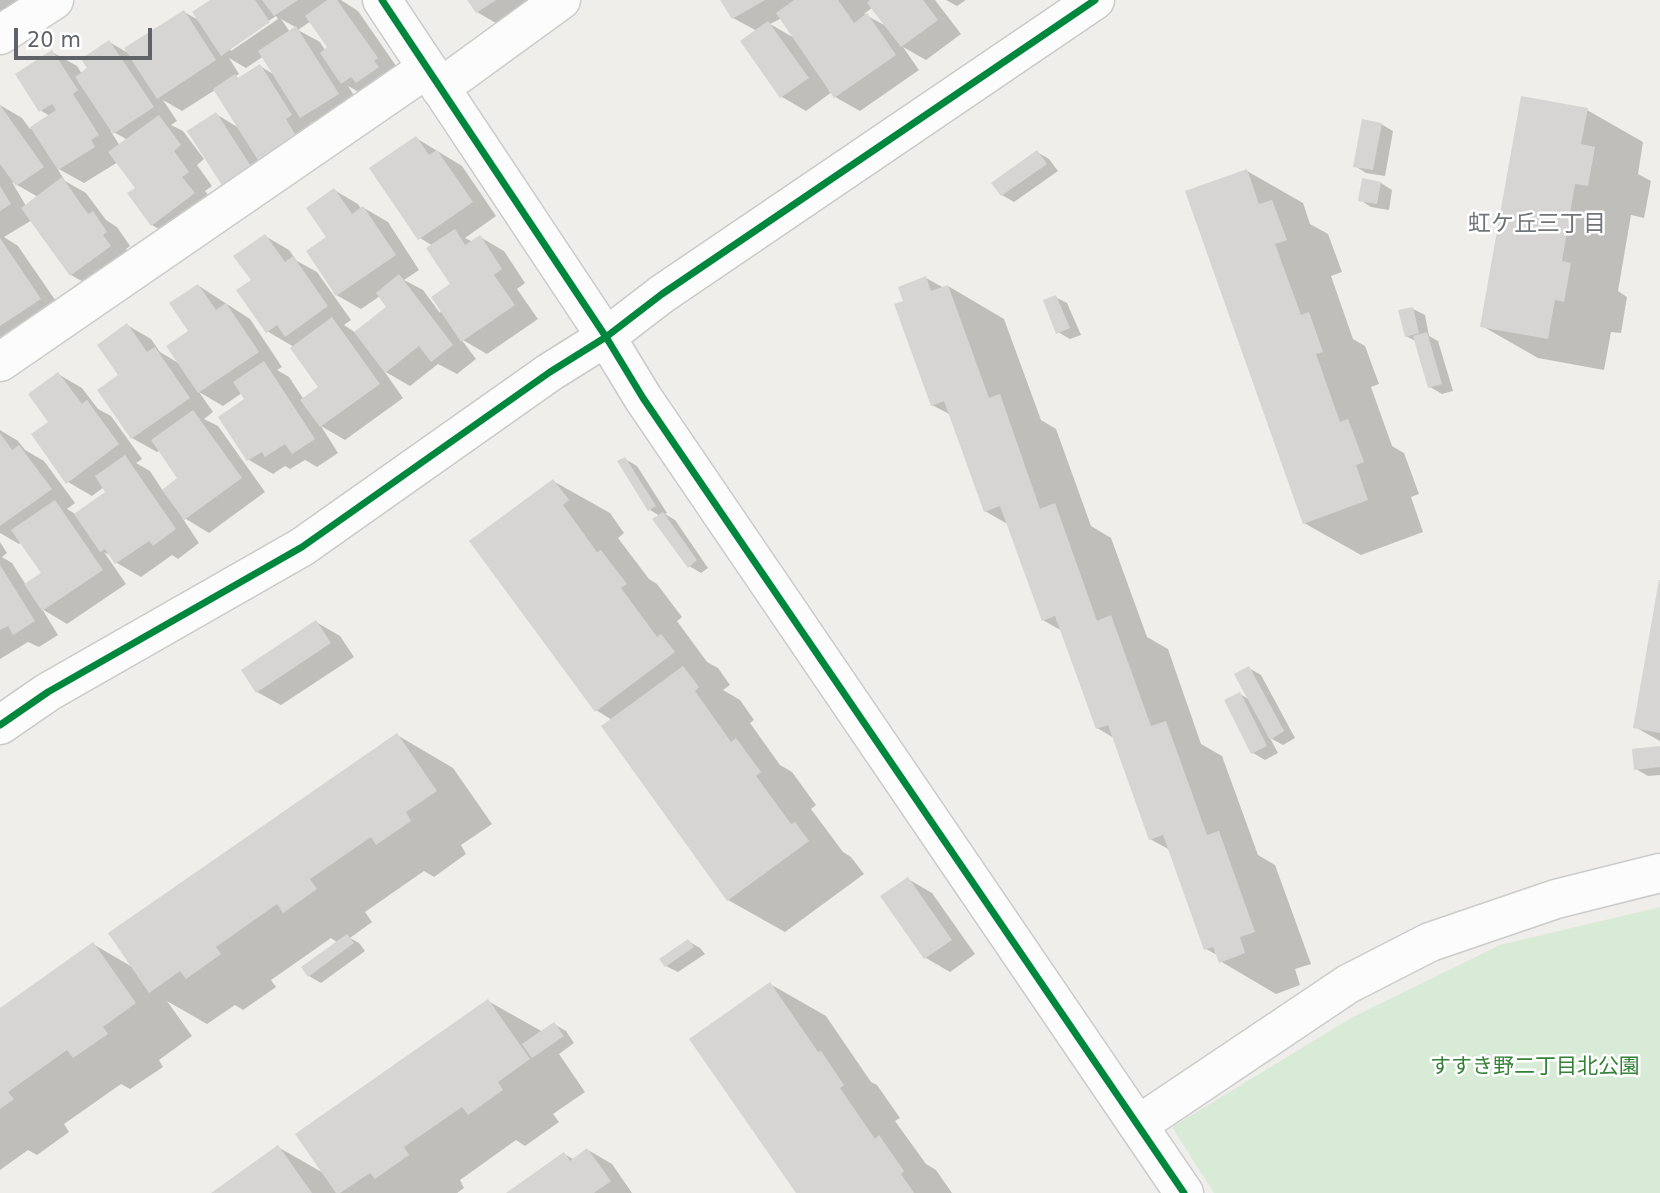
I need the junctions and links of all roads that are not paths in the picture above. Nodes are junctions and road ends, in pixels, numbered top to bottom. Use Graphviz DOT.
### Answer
graph roads {
  1 [pos="54,0"];
  2 [pos="382,0"];
  3 [pos="561,0"];
  4 [pos="1095,0"];
  5 [pos="0,35"];
  6 [pos="433,79"];
  7 [pos="606,337"];
  8 [pos="0,362"];
  9 [pos="0,725"];
  10 [pos="1660,873"];
  11 [pos="1139,1125"];
  12 [pos="1184,1193"];
  1 -- 5 [label="street"];
  2 -- 6 [label="street"];
  3 -- 6 [label="street"];
  4 -- 7 [label="street"];
  6 -- 7 [label="street"];
  6 -- 8 [label="street"];
  7 -- 9 [label="street"];
  7 -- 11 [label="street"];
  10 -- 11 [label="street"];
  11 -- 12 [label="street"];
}
